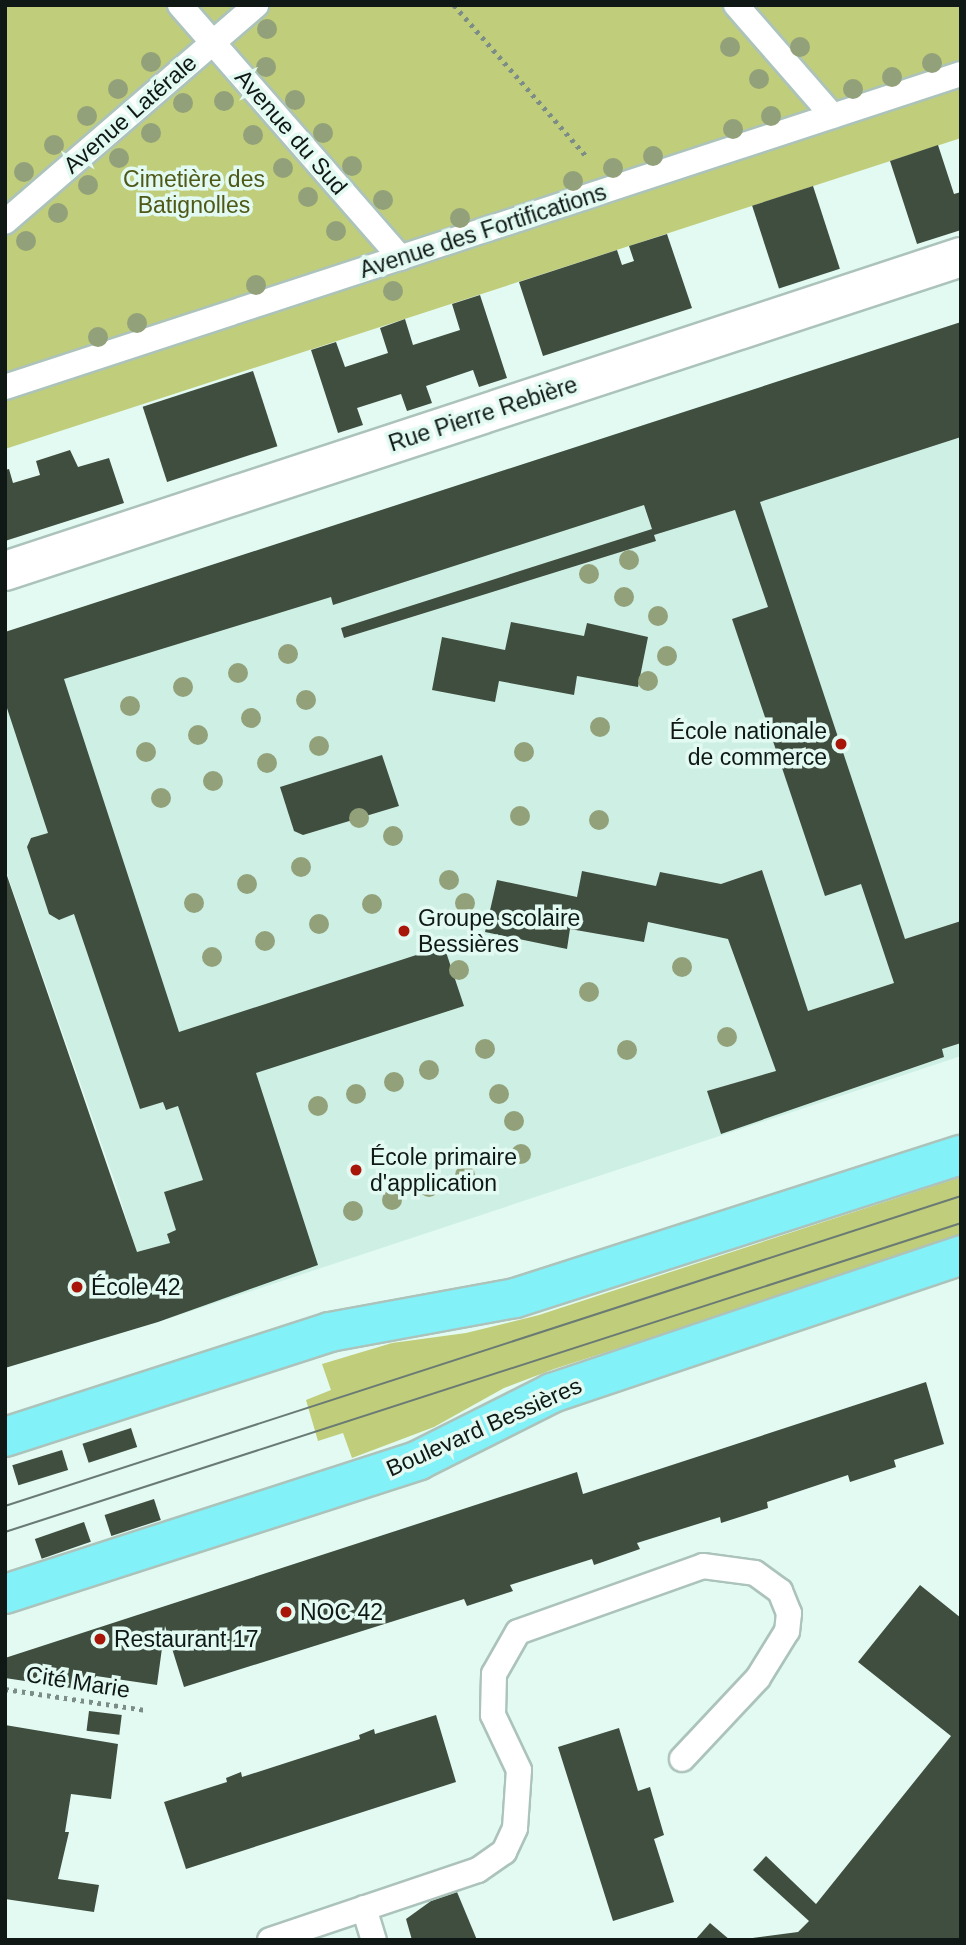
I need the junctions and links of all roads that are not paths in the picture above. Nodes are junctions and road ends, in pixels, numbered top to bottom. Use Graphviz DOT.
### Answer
graph roads {
  1 [pos="180,5"];
  2 [pos="256,5"];
  3 [pos="736,5"];
  4 [pos="213,42"];
  5 [pos="961,74"];
  6 [pos="833,116"];
  7 [pos="5,222"];
  8 [pos="961,257"];
  9 [pos="401,258"];
  10 [pos="5,387"];
  11 [pos="5,572"];
  12 [pos="961,1155"];
  13 [pos="961,1255"];
  14 [pos="5,1437"];
  15 [pos="5,1594"];
  16 [pos="682,1759"];
  17 [pos="364,1908"];
  18 [pos="270,1940"];
  19 [pos="374,1940"];
  1 -- 4 [label="lane, Avenue du Sud"];
  2 -- 4 [label="lane, Avenue Latérale"];
  3 -- 6 [label="lane"];
  4 -- 7 [label="lane, Avenue Latérale"];
  4 -- 9 [label="lane, Avenue du Sud"];
  5 -- 6 [label="lane, Avenue des Fortifications"];
  6 -- 9 [label="lane, Avenue des Fortifications"];
  8 -- 11 [label="street, Rue Pierre Rebière"];
  9 -- 10 [label="lane, Avenue des Fortifications"];
  12 -- 14 [label="main road"];
  13 -- 15 [label="main road, Boulevard Bessières"];
  16 -- 17 [label="lane"];
  17 -- 18 [label="lane"];
  17 -- 19 [label="lane"];
}
